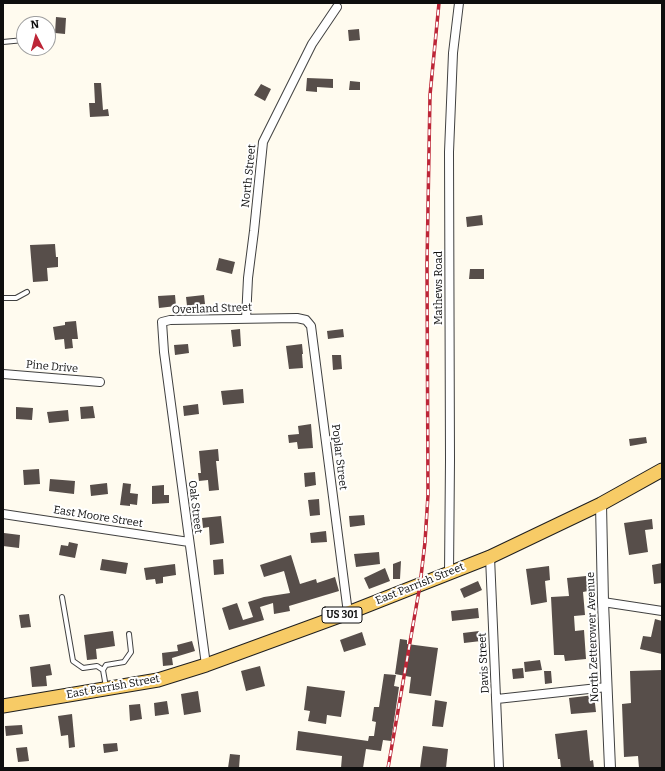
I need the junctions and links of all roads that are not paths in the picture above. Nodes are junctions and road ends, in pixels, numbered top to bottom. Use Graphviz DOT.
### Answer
graph roads {
  1 [pos="459,3"];
  2 [pos="337,7"];
  3 [pos="16,41"];
  4 [pos="3,42"];
  5 [pos="27,292"];
  6 [pos="3,298"];
  7 [pos="292,318"];
  8 [pos="246,319"];
  9 [pos="164,352"];
  10 [pos="3,374"];
  11 [pos="100,382"];
  12 [pos="662,470"];
  13 [pos="601,504"];
  14 [pos="3,514"];
  15 [pos="189,542"];
  16 [pos="490,557"];
  17 [pos="449,573"];
  18 [pos="62,596"];
  19 [pos="603,602"];
  20 [pos="662,611"];
  21 [pos="348,613"];
  22 [pos="129,634"];
  23 [pos="206,665"];
  24 [pos="103,670"];
  25 [pos="607,686"];
  26 [pos="106,689"];
  27 [pos="497,699"];
  28 [pos="3,706"];
  29 [pos="499,768"];
  30 [pos="610,768"];
  1 -- 17 [label="street, Mathews Road"];
  2 -- 8 [label="street, North Street"];
  3 -- 4 [label="lane"];
  5 -- 6 [label="lane"];
  7 -- 8 [label="street, Overland Street"];
  7 -- 21 [label="street, Poplar Street"];
  8 -- 9 [label="street, Overland Street"];
  9 -- 15 [label="street, Oak Street"];
  10 -- 11 [label="street, Pine Drive"];
  12 -- 13 [label="main road, East Parrish Street / US 301"];
  13 -- 16 [label="main road, East Parrish Street / US 301"];
  13 -- 19 [label="street, North Zetterower Avenue"];
  14 -- 15 [label="street, East Moore Street"];
  15 -- 23 [label="street, Oak Street"];
  16 -- 17 [label="main road, East Parrish Street / US 301"];
  16 -- 27 [label="street, Davis Street"];
  17 -- 21 [label="main road, East Parrish Street / US 301"];
  18 -- 24 [label="lane"];
  19 -- 20 [label="street"];
  19 -- 25 [label="street, North Zetterower Avenue"];
  21 -- 23 [label="main road, East Parrish Street / US 301"];
  22 -- 24 [label="lane"];
  23 -- 26 [label="main road, East Parrish Street / US 301"];
  24 -- 26 [label="lane"];
  25 -- 27 [label="street"];
  25 -- 30 [label="street, North Zetterower Avenue"];
  26 -- 28 [label="main road, East Parrish Street / US 301"];
  27 -- 29 [label="street, Davis Street"];
}
